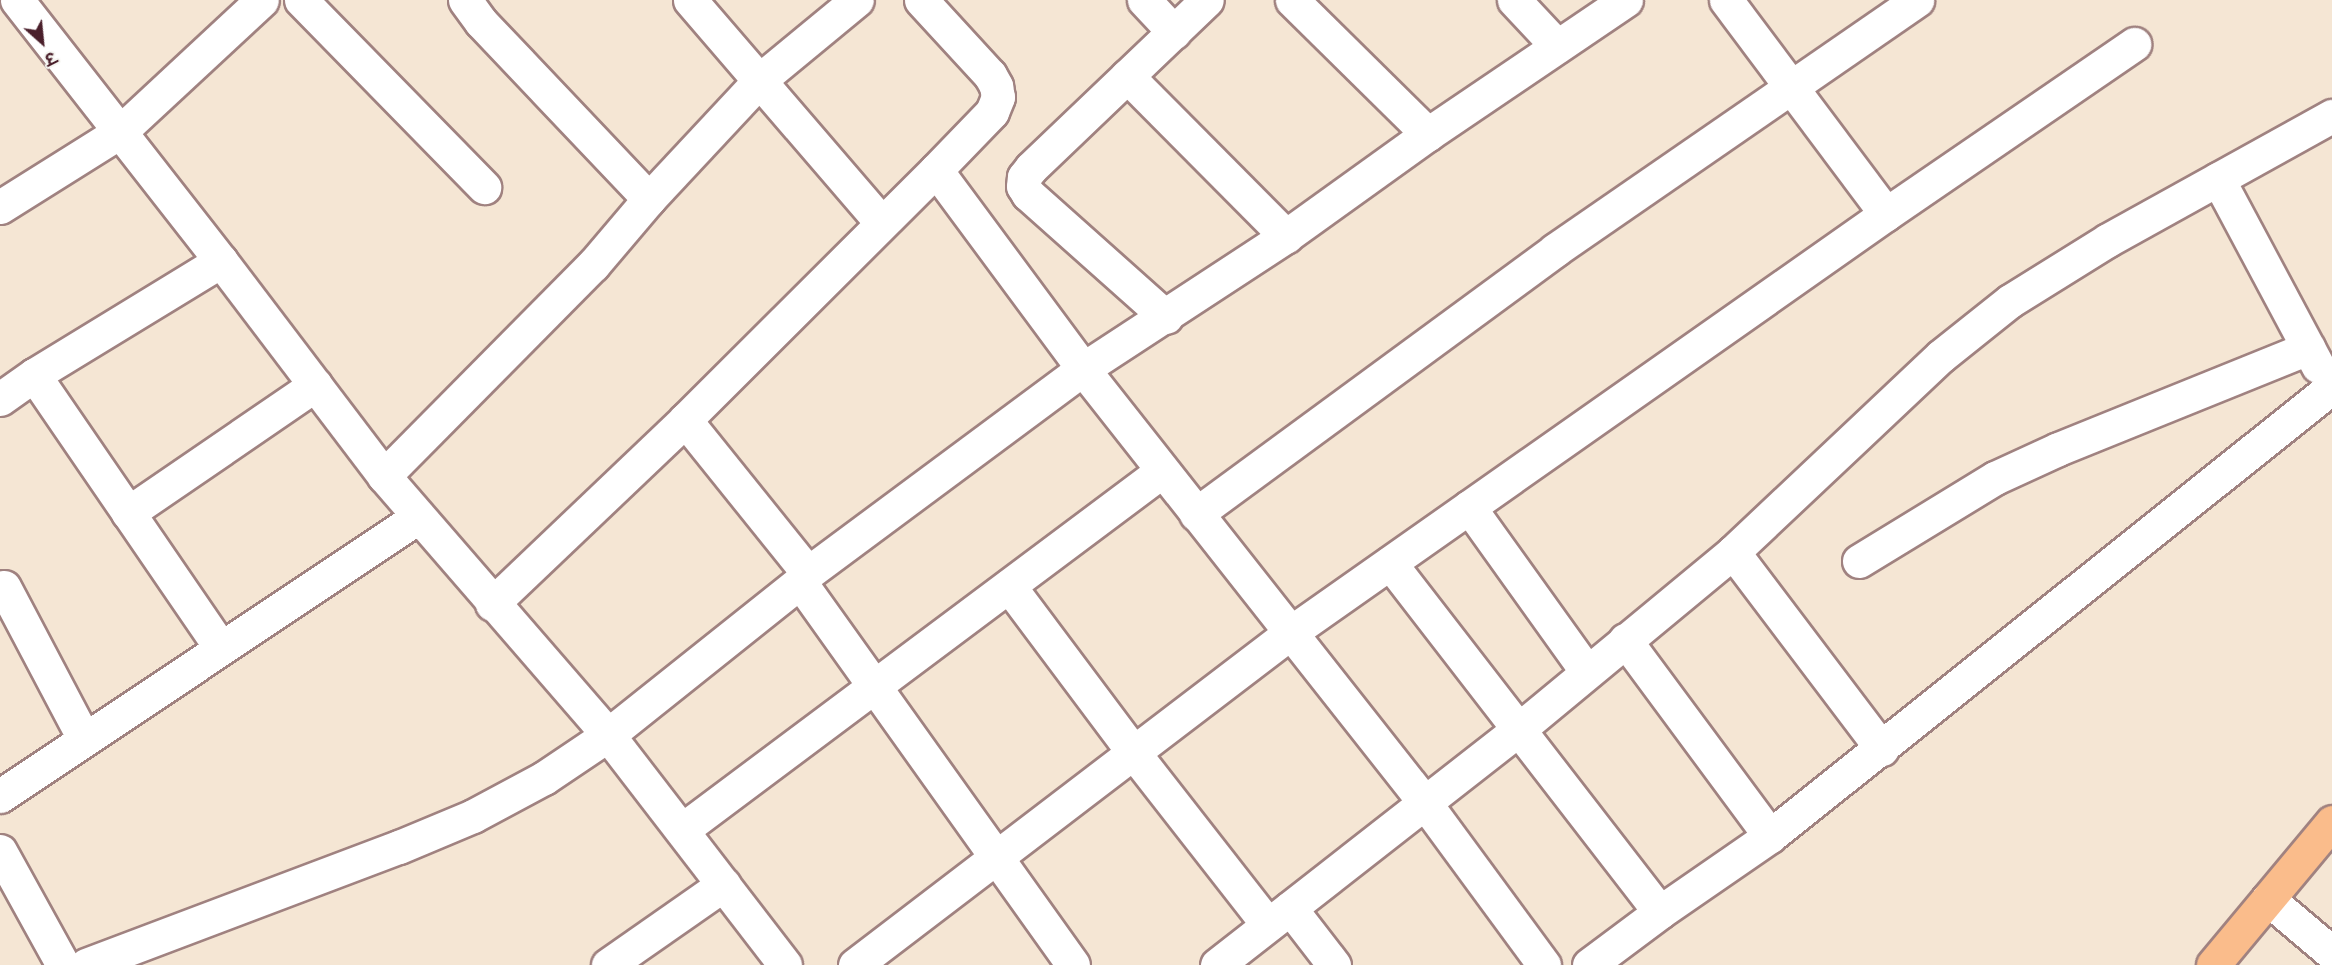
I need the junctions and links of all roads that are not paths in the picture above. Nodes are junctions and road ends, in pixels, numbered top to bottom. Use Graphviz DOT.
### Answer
graph roads {
  1 [pos="17,0"];
  2 [pos="262,0"];
  3 [pos="301,0"];
  4 [pos="465,0"];
  5 [pos="690,0"];
  6 [pos="856,0"];
  7 [pos="921,0"];
  8 [pos="1144,0"];
  9 [pos="1207,0"];
  10 [pos="1292,0"];
  11 [pos="1514,0"];
  12 [pos="1626,0"];
  13 [pos="1726,0"];
  14 [pos="1917,0"];
  15 [pos="1174,32"];
  16 [pos="2134,44"];
  17 [pos="1557,46"];
  18 [pos="1127,76"];
  19 [pos="760,80"];
  20 [pos="1790,88"];
  21 [pos="2332,116"];
  22 [pos="121,131"];
  23 [pos="1428,134"];
  24 [pos="936,170"];
  25 [pos="2218,179"];
  26 [pos="484,187"];
  27 [pos="649,199"];
  28 [pos="0,207"];
  29 [pos="1886,214"];
  30 [pos="882,223"];
  31 [pos="1286,236"];
  32 [pos="221,261"];
  33 [pos="1166,316"];
  34 [pos="2308,348"];
  35 [pos="1083,369"];
  36 [pos="34,375"];
  37 [pos="315,385"];
  38 [pos="2331,388"];
  39 [pos="0,399"];
  40 [pos="685,420"];
  41 [pos="1162,471"];
  42 [pos="384,476"];
  43 [pos="1469,507"];
  44 [pos="128,513"];
  45 [pos="1196,514"];
  46 [pos="418,517"];
  47 [pos="1732,552"];
  48 [pos="1859,561"];
  49 [pos="1390,563"];
  50 [pos="804,578"];
  51 [pos="1009,586"];
  52 [pos="4,587"];
  53 [pos="492,604"];
  54 [pos="1290,633"];
  55 [pos="1625,640"];
  56 [pos="221,648"];
  57 [pos="1587,672"];
  58 [pos="873,687"];
  59 [pos="1518,730"];
  60 [pos="608,735"];
  61 [pos="84,739"];
  62 [pos="1882,749"];
  63 [pos="1133,752"];
  64 [pos="0,796"];
  65 [pos="1425,803"];
  66 [pos="2332,822"];
  67 [pos="682,830"];
  68 [pos="1770,836"];
  69 [pos="0,851"];
  70 [pos="996,857"];
  71 [pos="724,884"];
  72 [pos="2268,899"];
  73 [pos="1660,912"];
  74 [pos="1279,917"];
  75 [pos="2332,952"];
  76 [pos="143,955"];
  77 [pos="63,965"];
  78 [pos="86,965"];
  79 [pos="608,965"];
  80 [pos="785,965"];
  81 [pos="855,965"];
  82 [pos="1073,965"];
  83 [pos="1217,965"];
  84 [pos="1334,965"];
  85 [pos="1544,965"];
  86 [pos="1589,965"];
  87 [pos="2213,965"];
  1 -- 22 [label="street"];
  2 -- 22 [label="street"];
  3 -- 26 [label="street"];
  4 -- 27 [label="street"];
  5 -- 19 [label="street"];
  6 -- 19 [label="street"];
  7 -- 24 [label="street"];
  8 -- 15 [label="street"];
  9 -- 15 [label="street"];
  10 -- 23 [label="street"];
  11 -- 17 [label="street"];
  12 -- 17 [label="street"];
  13 -- 20 [label="street"];
  14 -- 20 [label="street"];
  15 -- 18 [label="street"];
  16 -- 29 [label="street"];
  17 -- 23 [label="street"];
  18 -- 31 [label="street"];
  18 -- 33 [label="street"];
  19 -- 27 [label="street"];
  19 -- 30 [label="street"];
  20 -- 29 [label="street"];
  20 -- 45 [label="street"];
  21 -- 25 [label="street"];
  22 -- 28 [label="street"];
  22 -- 32 [label="street"];
  23 -- 31 [label="street"];
  24 -- 30 [label="street"];
  24 -- 35 [label="street"];
  25 -- 34 [label="street"];
  25 -- 47 [label="street"];
  27 -- 42 [label="street"];
  29 -- 43 [label="street"];
  30 -- 40 [label="street"];
  31 -- 33 [label="street"];
  32 -- 36 [label="street"];
  32 -- 37 [label="street"];
  33 -- 35 [label="street"];
  34 -- 38 [label="street"];
  34 -- 48 [label="street"];
  35 -- 41 [label="street"];
  35 -- 50 [label="street"];
  36 -- 39 [label="street"];
  36 -- 44 [label="street"];
  37 -- 42 [label="street"];
  37 -- 44 [label="street"];
  38 -- 62 [label="street"];
  40 -- 50 [label="street"];
  40 -- 53 [label="street"];
  41 -- 45 [label="street"];
  41 -- 51 [label="street"];
  42 -- 46 [label="street"];
  43 -- 49 [label="street"];
  43 -- 57 [label="street"];
  44 -- 56 [label="street"];
  45 -- 54 [label="street"];
  46 -- 53 [label="street"];
  46 -- 56 [label="street"];
  47 -- 55 [label="street"];
  47 -- 62 [label="street"];
  49 -- 54 [label="street"];
  49 -- 59 [label="street"];
  50 -- 58 [label="street"];
  50 -- 60 [label="street"];
  51 -- 58 [label="street"];
  51 -- 63 [label="street"];
  52 -- 61 [label="street"];
  53 -- 60 [label="street"];
  54 -- 63 [label="street"];
  54 -- 65 [label="street"];
  55 -- 57 [label="street"];
  55 -- 68 [label="street"];
  56 -- 61 [label="street"];
  57 -- 59 [label="street"];
  58 -- 67 [label="street"];
  58 -- 70 [label="street"];
  59 -- 65 [label="street"];
  59 -- 73 [label="street"];
  60 -- 67 [label="street"];
  60 -- 76 [label="street"];
  61 -- 64 [label="street"];
  62 -- 68 [label="street"];
  63 -- 70 [label="street"];
  63 -- 74 [label="street"];
  65 -- 74 [label="street"];
  65 -- 85 [label="street"];
  66 -- 72 [label="main road"];
  67 -- 71 [label="street"];
  68 -- 73 [label="street"];
  69 -- 77 [label="street"];
  70 -- 81 [label="street"];
  70 -- 82 [label="street"];
  71 -- 79 [label="street"];
  71 -- 80 [label="street"];
  72 -- 75 [label="street"];
  72 -- 87 [label="main road"];
  73 -- 86 [label="street"];
  74 -- 83 [label="street"];
  74 -- 84 [label="street"];
  76 -- 78 [label="street"];
}
